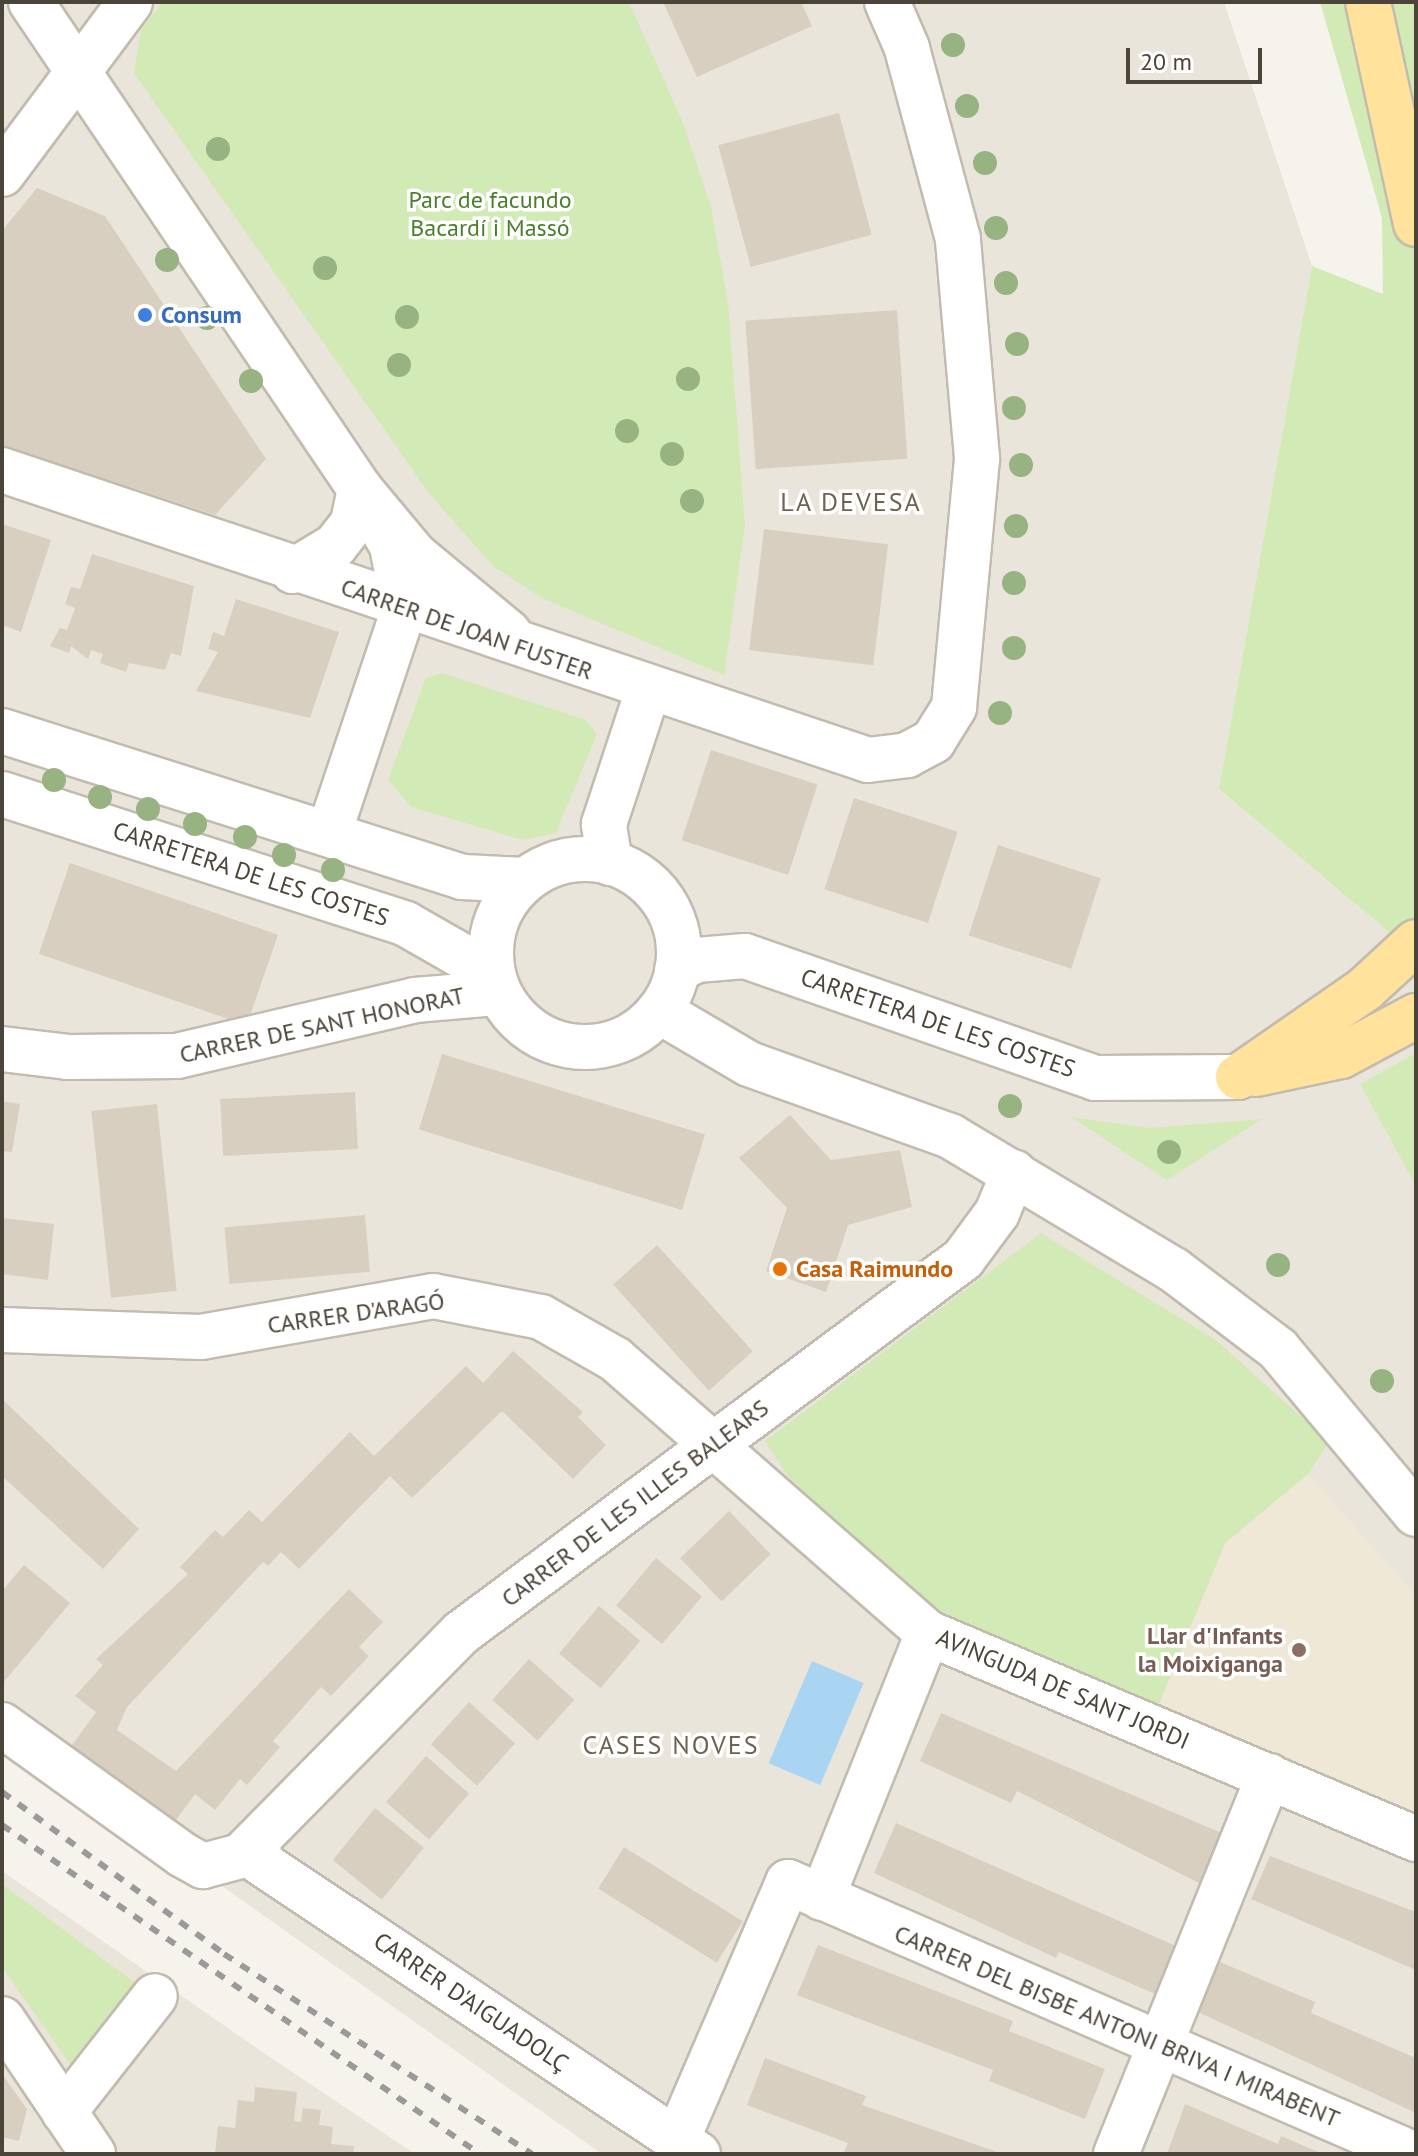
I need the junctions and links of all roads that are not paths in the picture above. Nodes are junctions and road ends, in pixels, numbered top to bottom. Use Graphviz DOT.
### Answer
graph roads {
  1 [pos="31,2"];
  2 [pos="130,2"];
  3 [pos="887,2"];
  4 [pos="1368,2"];
  5 [pos="1387,2"];
  6 [pos="76,74"];
  7 [pos="1416,83"];
  8 [pos="2,174"];
  9 [pos="1416,224"];
  10 [pos="2,470"];
  11 [pos="360,489"];
  12 [pos="293,571"];
  13 [pos="404,609"];
  14 [pos="539,654"];
  15 [pos="648,690"];
  16 [pos="2,731"];
  17 [pos="2,794"];
  18 [pos="329,833"];
  19 [pos="610,863"];
  20 [pos="421,865"];
  21 [pos="525,880"];
  22 [pos="666,906"];
  23 [pos="495,925"];
  24 [pos="1416,942"];
  25 [pos="781,968"];
  26 [pos="677,970"];
  27 [pos="496,983"];
  28 [pos="659,1011"];
  29 [pos="1416,1016"];
  30 [pos="618,1041"];
  31 [pos="2,1049"];
  32 [pos="749,1064"];
  33 [pos="1238,1077"];
  34 [pos="1022,1177"];
  35 [pos="2,1330"];
  36 [pos="714,1443"];
  37 [pos="1416,1514"];
  38 [pos="928,1633"];
  39 [pos="2,1725"];
  40 [pos="1269,1776"];
  41 [pos="1416,1839"];
  42 [pos="257,1843"];
  43 [pos="822,1898"];
  44 [pos="155,1996"];
  45 [pos="2,2019"];
  46 [pos="1156,2045"];
  47 [pos="77,2137"];
  48 [pos="688,2147"];
  49 [pos="1116,2154"];
  50 [pos="1413,2154"];
  1 -- 6 [label="street"];
  2 -- 6 [label="street"];
  3 -- 15 [label="street, CARRER DE JOAN FUSTER"];
  4 -- 9 [label="main road"];
  5 -- 7 [label="main road"];
  6 -- 8 [label="street"];
  6 -- 11 [label="street"];
  10 -- 12 [label="street, CARRER DE JOAN FUSTER"];
  11 -- 12 [label="street"];
  11 -- 13 [label="street"];
  11 -- 14 [label="street"];
  12 -- 13 [label="street, CARRER DE JOAN FUSTER"];
  13 -- 14 [label="street, CARRER DE JOAN FUSTER"];
  13 -- 18 [label="street"];
  14 -- 15 [label="street, CARRER DE JOAN FUSTER"];
  15 -- 19 [label="street"];
  16 -- 18 [label="street"];
  17 -- 27 [label="street, CARRETERA DE LES COSTES"];
  18 -- 20 [label="street"];
  19 -- 21 [label="street"];
  19 -- 22 [label="street"];
  20 -- 21 [label="street"];
  20 -- 23 [label="street"];
  21 -- 23 [label="street"];
  22 -- 25 [label="street, CARRETERA DE LES COSTES"];
  22 -- 26 [label="street"];
  23 -- 27 [label="street"];
  24 -- 33 [label="main road"];
  25 -- 26 [label="street, CARRETERA DE LES COSTES"];
  25 -- 33 [label="street, CARRETERA DE LES COSTES"];
  26 -- 28 [label="street"];
  27 -- 30 [label="street"];
  27 -- 31 [label="street, CARRER DE SANT HONORAT"];
  28 -- 30 [label="street"];
  28 -- 32 [label="street"];
  29 -- 33 [label="main road"];
  30 -- 32 [label="street"];
  32 -- 34 [label="street"];
  34 -- 36 [label="street, CARRER DE LES ILLES BALEARS"];
  34 -- 37 [label="street"];
  35 -- 36 [label="street, CARRER D'ARAGÓ"];
  36 -- 38 [label="street, AVINGUDA DE SANT JORDI"];
  36 -- 42 [label="street, CARRER DE LES ILLES BALEARS"];
  38 -- 40 [label="street, AVINGUDA DE SANT JORDI"];
  38 -- 43 [label="street"];
  39 -- 42 [label="street, CARRER DE LES ILLES BALEARS"];
  40 -- 41 [label="street, AVINGUDA DE SANT JORDI"];
  40 -- 46 [label="street"];
  42 -- 48 [label="street, CARRER D'AIGUADOLÇ"];
  43 -- 46 [label="street, CARRER DEL BISBE ANTONI BRIVA I MIRABENT"];
  43 -- 48 [label="street, CARRER DEL BISBE ANTONI BRIVA I MIRABENT"];
  44 -- 47 [label="street"];
  45 -- 47 [label="street"];
  46 -- 49 [label="street"];
  46 -- 50 [label="street, CARRER DEL BISBE ANTONI BRIVA I MIRABENT"];
}
